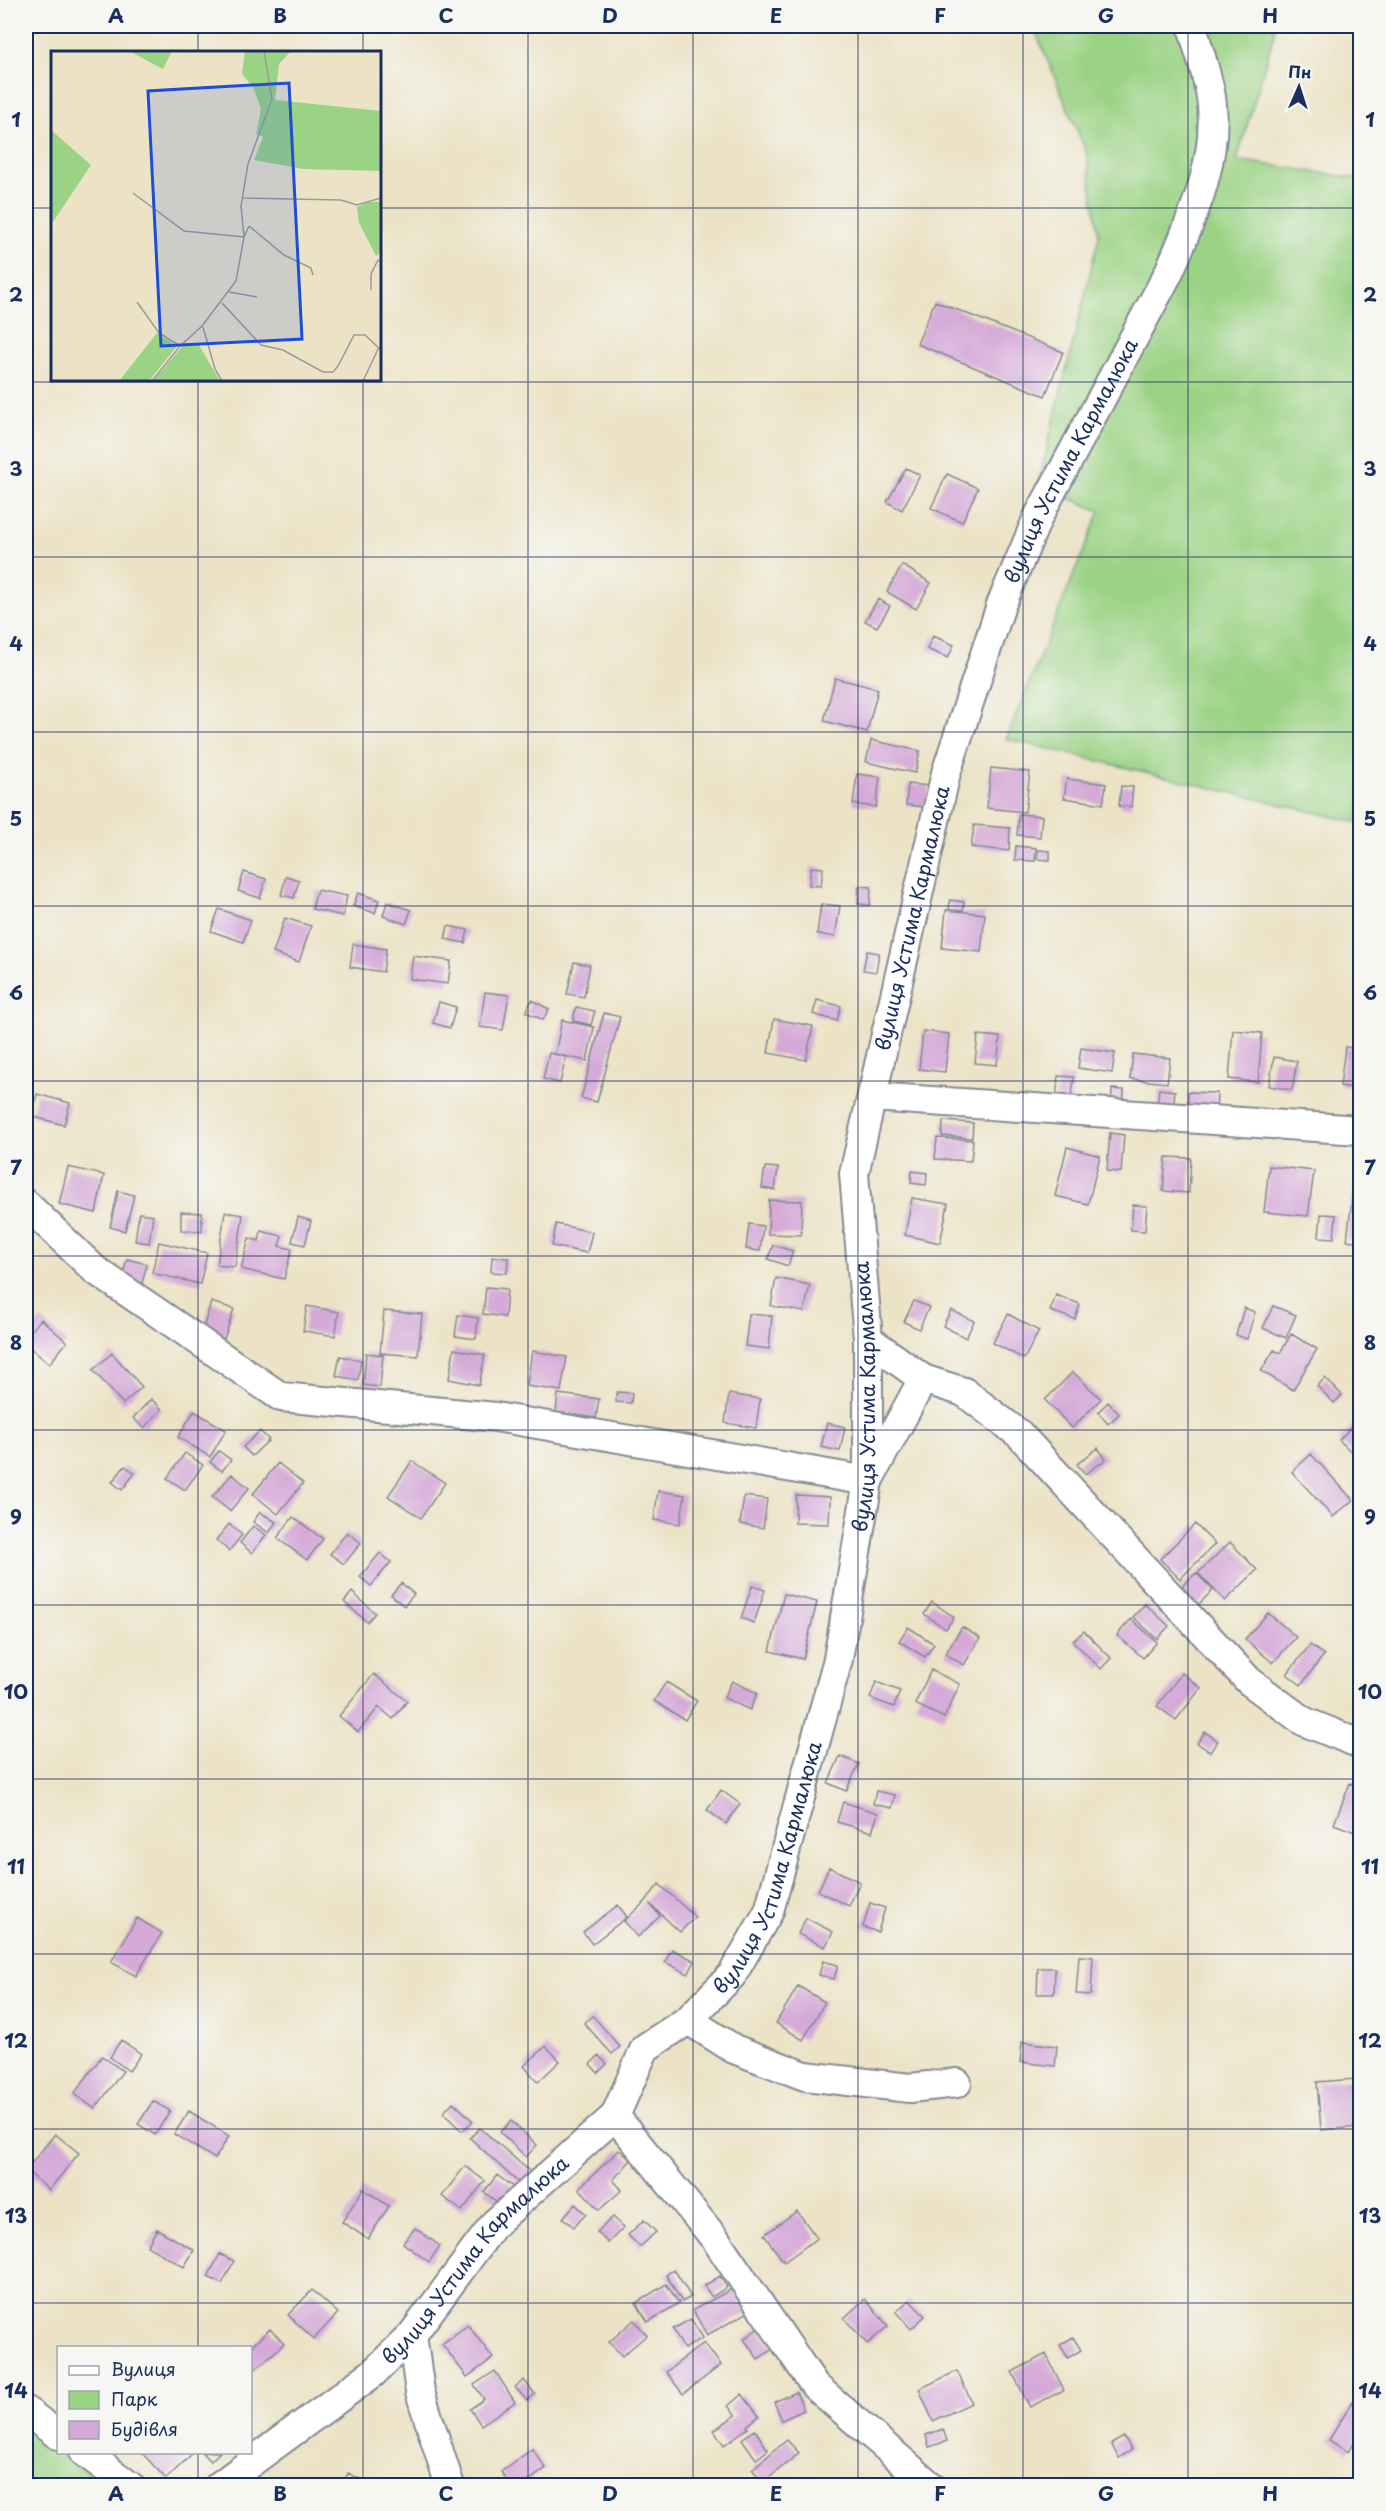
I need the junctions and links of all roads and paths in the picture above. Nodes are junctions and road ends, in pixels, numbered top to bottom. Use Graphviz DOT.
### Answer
graph roads {
  1 [pos="1192,26"];
  2 [pos="872,1096"];
  3 [pos="1360,1130"];
  4 [pos="26,1204"];
  5 [pos="868,1339"];
  6 [pos="923,1379"];
  7 [pos="868,1481"];
  8 [pos="1360,1744"];
  9 [pos="688,2020"];
  10 [pos="957,2083"];
  11 [pos="615,2116"];
  12 [pos="412,2335"];
  13 [pos="26,2411"];
  14 [pos="57,2433"];
  15 [pos="87,2454"];
  16 [pos="130,2486"];
  17 [pos="219,2486"];
  18 [pos="450,2486"];
  19 [pos="931,2486"];
  1 -- 2 [label="street, вулиця Устима Кармалюка"];
  2 -- 3 [label="street"];
  2 -- 5 [label="street, вулиця Устима Кармалюка"];
  4 -- 7 [label="street"];
  5 -- 6 [label="street"];
  5 -- 7 [label="street, вулиця Устима Кармалюка"];
  6 -- 7 [label="street"];
  6 -- 8 [label="street"];
  7 -- 9 [label="street, вулиця Устима Кармалюка"];
  9 -- 10 [label="street"];
  9 -- 11 [label="street, вулиця Устима Кармалюка"];
  11 -- 12 [label="street, вулиця Устима Кармалюка"];
  11 -- 19 [label="street"];
  12 -- 17 [label="street, вулиця Устима Кармалюка"];
  12 -- 18 [label="street"];
  13 -- 14 [label="street"];
  15 -- 16 [label="street"];
}
